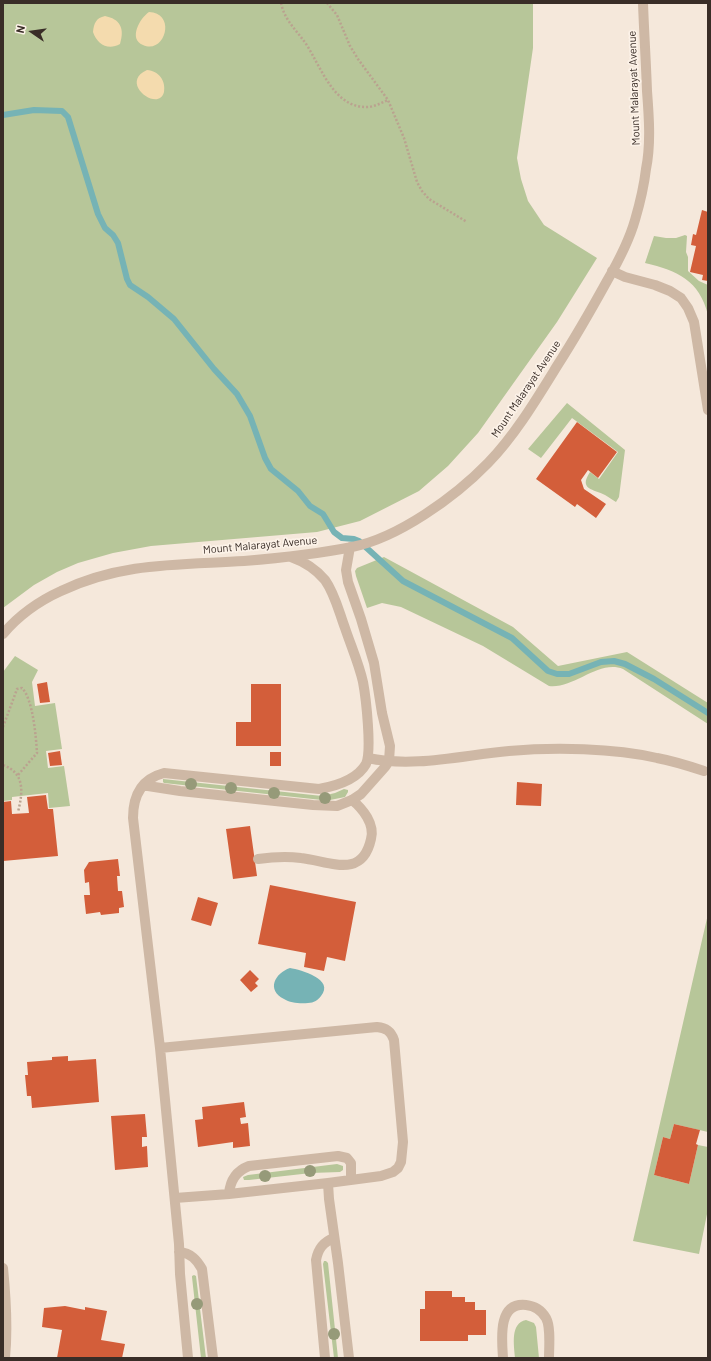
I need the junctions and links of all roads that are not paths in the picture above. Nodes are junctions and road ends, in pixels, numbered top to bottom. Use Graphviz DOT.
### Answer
graph roads {
  1 [pos="643,3"];
  2 [pos="612,271"];
  3 [pos="708,410"];
  4 [pos="352,547"];
  5 [pos="291,557"];
  6 [pos="3,634"];
  7 [pos="368,758"];
  8 [pos="389,760"];
  9 [pos="704,771"];
  10 [pos="143,786"];
  11 [pos="352,800"];
  12 [pos="258,859"];
  13 [pos="160,1048"];
  14 [pos="351,1180"];
  15 [pos="328,1183"];
  16 [pos="229,1194"];
  17 [pos="175,1198"];
  18 [pos="334,1238"];
  19 [pos="179,1252"];
  20 [pos="3,1268"];
  21 [pos="5,1358"];
  22 [pos="188,1358"];
  23 [pos="213,1358"];
  24 [pos="325,1358"];
  25 [pos="349,1358"];
  26 [pos="503,1358"];
  27 [pos="549,1358"];
  1 -- 2 [label="street, Mount Malarayat Avenue"];
  2 -- 3 [label="street"];
  2 -- 4 [label="street, Mount Malarayat Avenue"];
  4 -- 5 [label="street, Mount Malarayat Avenue"];
  4 -- 8 [label="street"];
  5 -- 6 [label="street, Mount Malarayat Avenue"];
  5 -- 7 [label="street"];
  7 -- 8 [label="street"];
  7 -- 10 [label="street"];
  8 -- 9 [label="street"];
  8 -- 11 [label="street"];
  10 -- 11 [label="street"];
  10 -- 13 [label="street"];
  11 -- 12 [label="street"];
  13 -- 14 [label="street"];
  13 -- 17 [label="street"];
  14 -- 15 [label="street"];
  14 -- 16 [label="street"];
  15 -- 16 [label="street"];
  15 -- 18 [label="street"];
  16 -- 17 [label="street"];
  17 -- 19 [label="street"];
  18 -- 24 [label="street"];
  18 -- 25 [label="street"];
  19 -- 22 [label="street"];
  19 -- 23 [label="street"];
  20 -- 21 [label="street"];
  26 -- 27 [label="street"];
}
